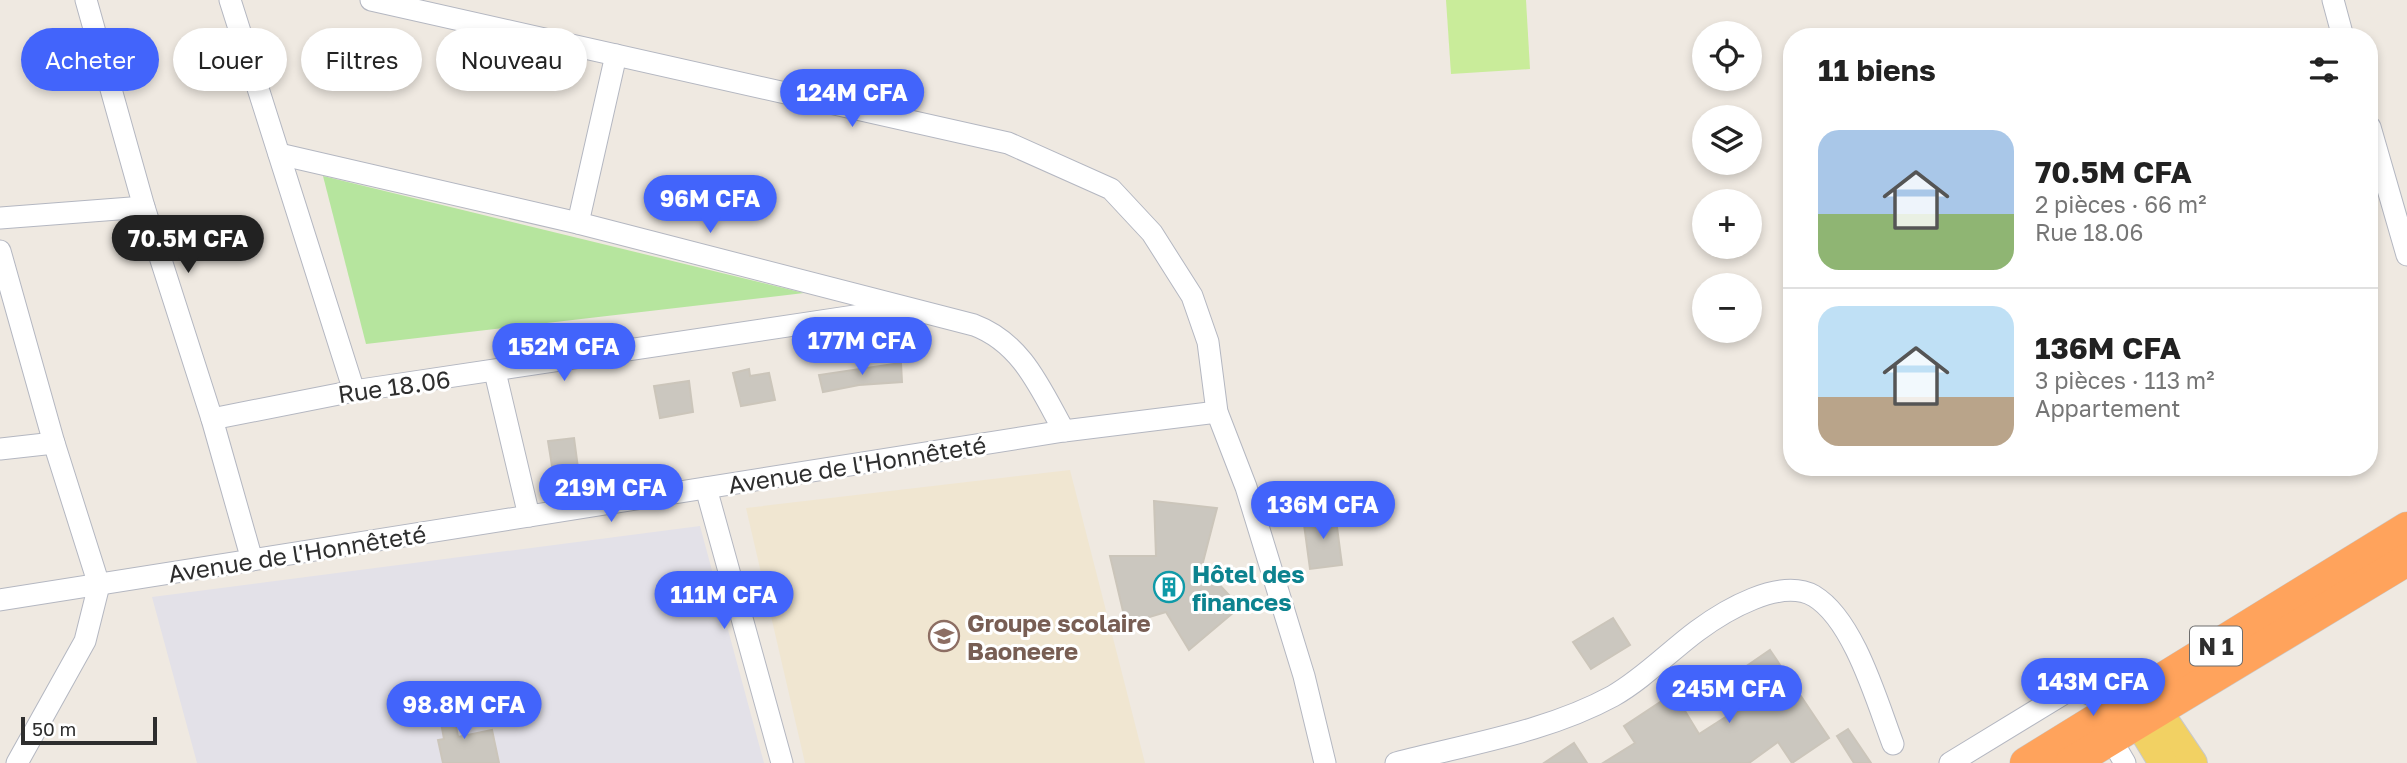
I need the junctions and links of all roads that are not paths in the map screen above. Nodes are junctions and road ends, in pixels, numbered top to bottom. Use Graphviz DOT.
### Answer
graph roads {
  1 [pos="86,0"];
  2 [pos="230,0"];
  3 [pos="371,0"];
  4 [pos="2333,0"];
  5 [pos="2341,28"];
  6 [pos="615,55"];
  7 [pos="279,154"];
  8 [pos="2378,155"];
  9 [pos="144,207"];
  10 [pos="0,218"];
  11 [pos="578,223"];
  12 [pos="0,251"];
  13 [pos="2407,255"];
  14 [pos="909,308"];
  15 [pos="495,372"];
  16 [pos="354,391"];
  17 [pos="1217,412"];
  18 [pos="212,419"];
  19 [pos="1065,430"];
  20 [pos="54,443"];
  21 [pos="0,449"];
  22 [pos="706,488"];
  23 [pos="529,516"];
  24 [pos="2407,528"];
  25 [pos="2407,560"];
  26 [pos="252,561"];
  27 [pos="99,585"];
  28 [pos="0,600"];
  29 [pos="2141,707"];
  30 [pos="1893,744"];
  31 [pos="2118,751"];
  32 [pos="17,763"];
  33 [pos="782,763"];
  34 [pos="1325,763"];
  35 [pos="1396,763"];
  36 [pos="1951,763"];
  37 [pos="2026,763"];
  38 [pos="2071,763"];
  39 [pos="2163,763"];
  40 [pos="2193,763"];
  1 -- 9 [label="street"];
  2 -- 7 [label="street"];
  3 -- 6 [label="street"];
  4 -- 5 [label="street"];
  6 -- 11 [label="street"];
  6 -- 17 [label="street"];
  7 -- 11 [label="street"];
  7 -- 16 [label="street"];
  8 -- 13 [label="street"];
  9 -- 10 [label="street"];
  9 -- 18 [label="street"];
  11 -- 14 [label="street"];
  12 -- 20 [label="street"];
  14 -- 15 [label="street, Rue 18.06"];
  14 -- 19 [label="street"];
  15 -- 16 [label="street, Rue 18.06"];
  15 -- 23 [label="street"];
  16 -- 18 [label="street, Rue 18.06"];
  17 -- 19 [label="street, Avenue de l'Honnêteté"];
  17 -- 34 [label="street"];
  18 -- 26 [label="street"];
  19 -- 22 [label="street, Avenue de l'Honnêteté"];
  20 -- 21 [label="street"];
  20 -- 27 [label="street"];
  22 -- 23 [label="street, Avenue de l'Honnêteté"];
  22 -- 33 [label="street"];
  23 -- 26 [label="street, Avenue de l'Honnêteté"];
  24 -- 29 [label="highway, N 1"];
  25 -- 29 [label="highway, N 1"];
  26 -- 27 [label="street, Avenue de l'Honnêteté"];
  27 -- 28 [label="street, Avenue de l'Honnêteté"];
  27 -- 32 [label="street"];
  29 -- 31 [label="highway, N 1"];
  29 -- 36 [label="street"];
  29 -- 37 [label="highway, N 1"];
  29 -- 39 [label="main road"];
  29 -- 40 [label="main road"];
  30 -- 35 [label="street"];
  31 -- 38 [label="highway, N 1"];
}
